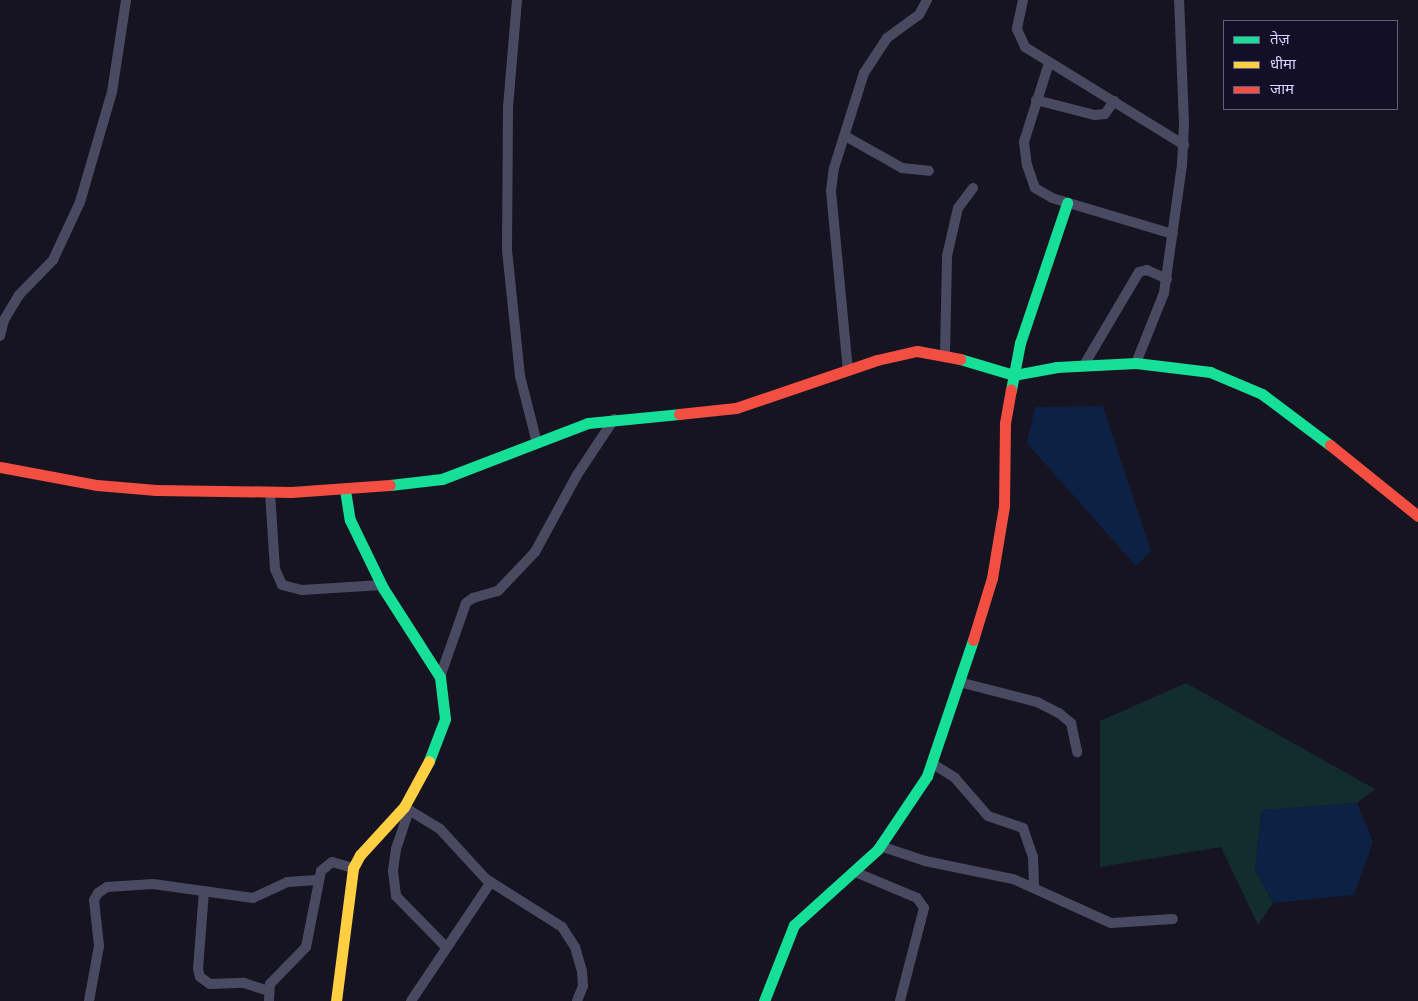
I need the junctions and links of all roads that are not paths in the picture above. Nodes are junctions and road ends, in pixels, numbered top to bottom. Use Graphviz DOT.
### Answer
graph roads {
  1 [pos="126,0"];
  2 [pos="517,0"];
  3 [pos="927,0"];
  4 [pos="1023,0"];
  5 [pos="1179,0"];
  6 [pos="1049,63"];
  7 [pos="1036,100"];
  8 [pos="1114,101"];
  9 [pos="847,137"];
  10 [pos="1184,145"];
  11 [pos="929,170"];
  12 [pos="973,188"];
  13 [pos="1068,203"];
  14 [pos="1173,234"];
  15 [pos="1167,279"];
  16 [pos="0,336"];
  17 [pos="945,354"];
  18 [pos="1136,363"];
  19 [pos="1084,365"];
  20 [pos="848,371"];
  21 [pos="1014,375"];
  22 [pos="614,419"];
  23 [pos="536,443"];
  24 [pos="0,467"];
  25 [pos="345,490"];
  26 [pos="270,492"];
  27 [pos="1418,516"];
  28 [pos="382,585"];
  29 [pos="440,677"];
  30 [pos="959,682"];
  31 [pos="1078,752"];
  32 [pos="933,764"];
  33 [pos="406,808"];
  34 [pos="880,846"];
  35 [pos="353,868"];
  36 [pos="855,872"];
  37 [pos="317,880"];
  38 [pos="490,882"];
  39 [pos="1034,887"];
  40 [pos="204,890"];
  41 [pos="1173,919"];
  42 [pos="446,947"];
  43 [pos="268,996"];
  44 [pos="89,1001"];
  45 [pos="336,1001"];
  46 [pos="411,1001"];
  47 [pos="577,1001"];
  48 [pos="764,1001"];
  49 [pos="900,1001"];
  1 -- 16 [label="street"];
  2 -- 23 [label="street"];
  3 -- 9 [label="street"];
  4 -- 6 [label="street"];
  5 -- 10 [label="street"];
  6 -- 7 [label="street"];
  6 -- 8 [label="street"];
  7 -- 8 [label="street"];
  7 -- 13 [label="street"];
  8 -- 10 [label="street"];
  9 -- 11 [label="street"];
  9 -- 20 [label="street"];
  10 -- 14 [label="street"];
  12 -- 17 [label="street"];
  13 -- 14 [label="street"];
  13 -- 21 [label="street"];
  14 -- 15 [label="street"];
  15 -- 18 [label="street"];
  15 -- 19 [label="street"];
  17 -- 20 [label="street"];
  17 -- 21 [label="street"];
  18 -- 19 [label="street"];
  18 -- 27 [label="street"];
  19 -- 21 [label="street"];
  20 -- 22 [label="street"];
  21 -- 30 [label="street"];
  22 -- 23 [label="street"];
  22 -- 29 [label="street"];
  23 -- 25 [label="street"];
  24 -- 26 [label="street"];
  25 -- 26 [label="street"];
  25 -- 28 [label="street"];
  26 -- 28 [label="street"];
  28 -- 29 [label="street"];
  29 -- 33 [label="street"];
  30 -- 31 [label="street"];
  30 -- 32 [label="street"];
  32 -- 34 [label="street"];
  32 -- 39 [label="street"];
  33 -- 35 [label="street"];
  33 -- 38 [label="street"];
  33 -- 42 [label="street"];
  34 -- 36 [label="street"];
  34 -- 39 [label="street"];
  35 -- 37 [label="street"];
  35 -- 45 [label="street"];
  36 -- 48 [label="street"];
  36 -- 49 [label="street"];
  37 -- 40 [label="street"];
  37 -- 43 [label="street"];
  38 -- 42 [label="street"];
  38 -- 47 [label="street"];
  39 -- 41 [label="street"];
  40 -- 43 [label="street"];
  40 -- 44 [label="street"];
  42 -- 46 [label="street"];
}
